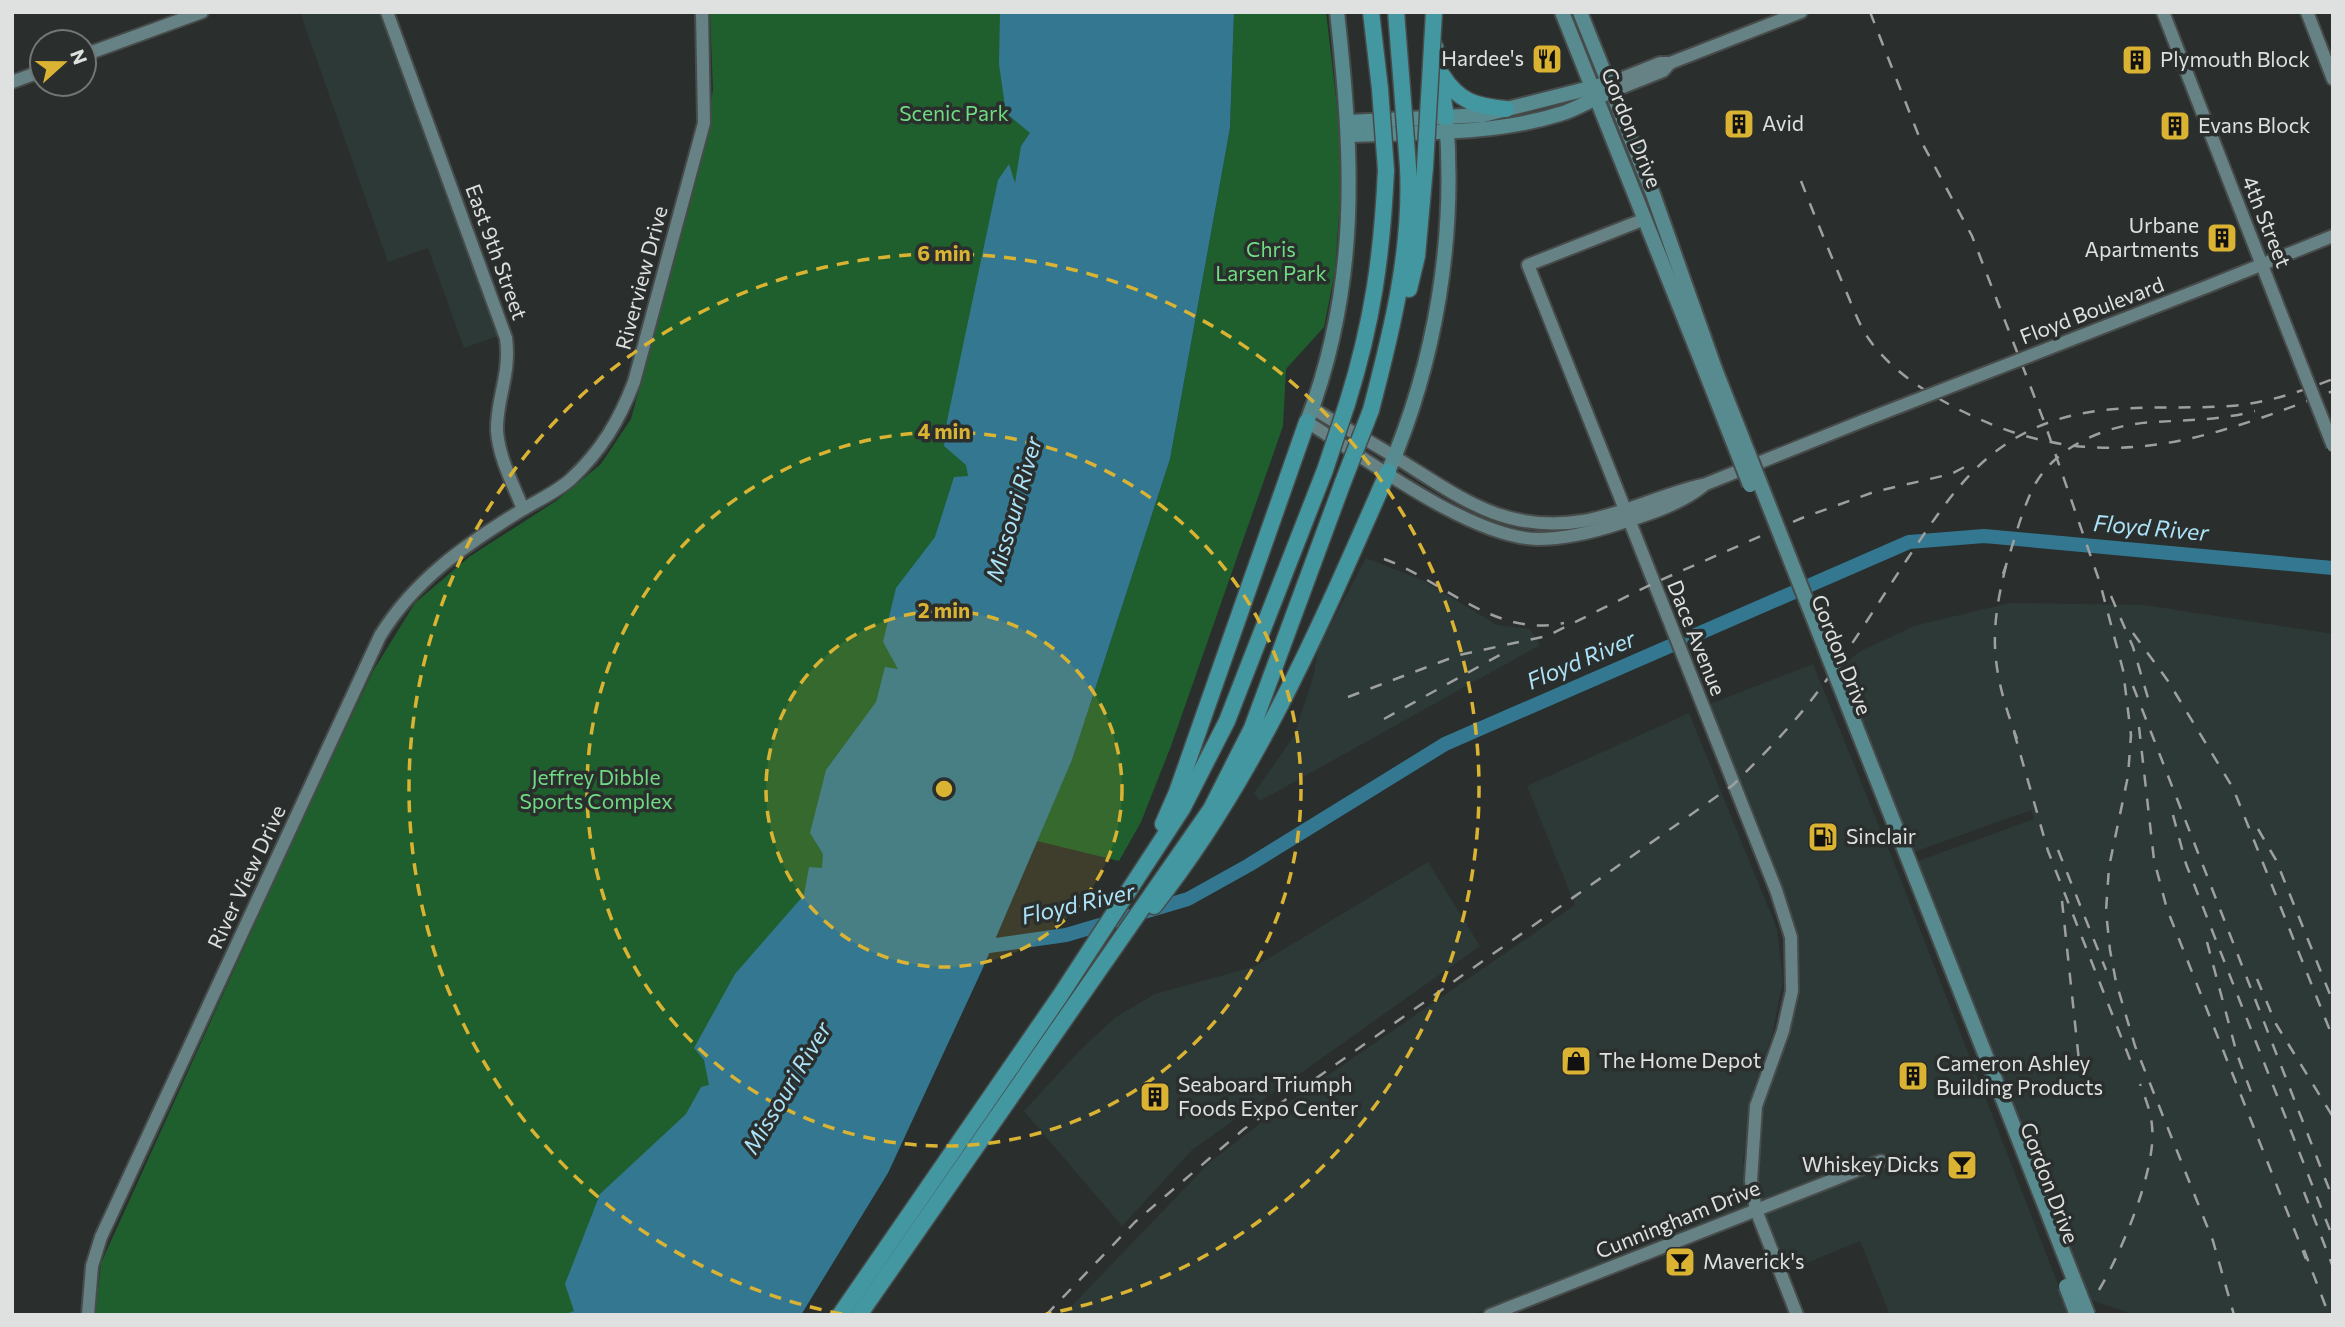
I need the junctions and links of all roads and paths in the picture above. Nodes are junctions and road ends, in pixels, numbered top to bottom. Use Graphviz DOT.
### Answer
graph roads {
  1 [pos="202,12"];
  2 [pos="387,12"];
  3 [pos="702,12"];
  4 [pos="1337,12"];
  5 [pos="1371,12"];
  6 [pos="1396,12"];
  7 [pos="1427,12"];
  8 [pos="1434,12"];
  9 [pos="1562,12"];
  10 [pos="1580,12"];
  11 [pos="1801,12"];
  12 [pos="2307,12"];
  13 [pos="2164,13"];
  14 [pos="98,50"];
  15 [pos="1440,72"];
  16 [pos="2333,79"];
  17 [pos="1611,87"];
  18 [pos="1594,93"];
  19 [pos="1506,109"];
  20 [pos="1564,113"];
  21 [pos="1446,124"];
  22 [pos="1608,127"];
  23 [pos="1349,129"];
  24 [pos="1645,219"];
  25 [pos="2333,236"];
  26 [pos="2262,266"];
  27 [pos="1390,337"];
  28 [pos="1710,371"];
  29 [pos="1310,415"];
  30 [pos="2333,446"];
  31 [pos="1395,457"];
  32 [pos="1388,472"];
  33 [pos="523,509"];
  34 [pos="1626,516"];
  35 [pos="1176,809"];
  36 [pos="1218,809"];
  37 [pos="1881,1161"];
  38 [pos="1756,1210"];
  39 [pos="88,1315"];
  40 [pos="840,1315"];
  41 [pos="859,1315"];
  42 [pos="1490,1315"];
  43 [pos="1797,1315"];
  44 [pos="2077,1315"];
  45 [pos="2088,1315"];
  1 -- 14 [label="main road"];
  2 -- 33 [label="main road, East 9th Street"];
  3 -- 33 [label="main road, Riverview Drive"];
  4 -- 23 [label="main road"];
  5 -- 35 [label="highway, bridge"];
  6 -- 27 [label="highway, bridge"];
  7 -- 15 [label="highway"];
  8 -- 27 [label="highway, bridge"];
  9 -- 18 [label="main road, Gordon Drive"];
  10 -- 17 [label="main road, Gordon Drive"];
  11 -- 17 [label="main road"];
  12 -- 16 [label="main road"];
  13 -- 26 [label="main road, 4th Street"];
  15 -- 19 [label="highway"];
  15 -- 21 [label="highway"];
  17 -- 18 [label="main road"];
  17 -- 28 [label="main road, Gordon Drive"];
  18 -- 19 [label="main road"];
  18 -- 20 [label="main road"];
  18 -- 22 [label="main road, Gordon Drive"];
  19 -- 21 [label="main road"];
  20 -- 21 [label="main road"];
  20 -- 22 [label="main road"];
  21 -- 23 [label="main road"];
  21 -- 31 [label="main road"];
  22 -- 24 [label="main road, Gordon Drive"];
  23 -- 29 [label="main road"];
  24 -- 28 [label="main road, Gordon Drive"];
  24 -- 34 [label="main road, Dace Avenue"];
  25 -- 26 [label="main road, Floyd Boulevard"];
  26 -- 30 [label="main road, 4th Street, bridge"];
  26 -- 34 [label="main road, Floyd Boulevard, bridge"];
  27 -- 36 [label="highway, bridge"];
  28 -- 44 [label="main road, Gordon Drive, bridge"];
  28 -- 45 [label="main road, Gordon Drive, bridge"];
  29 -- 31 [label="main road"];
  29 -- 32 [label="main road"];
  29 -- 35 [label="highway"];
  31 -- 32 [label="main road"];
  31 -- 34 [label="main road"];
  32 -- 34 [label="main road"];
  32 -- 36 [label="highway"];
  33 -- 39 [label="main road, River View Drive"];
  34 -- 38 [label="main road, Dace Avenue"];
  35 -- 40 [label="highway"];
  36 -- 41 [label="highway"];
  37 -- 38 [label="main road, Cunningham Drive"];
  38 -- 42 [label="main road, Cunningham Drive"];
  38 -- 43 [label="main road, Dace Avenue"];
}
